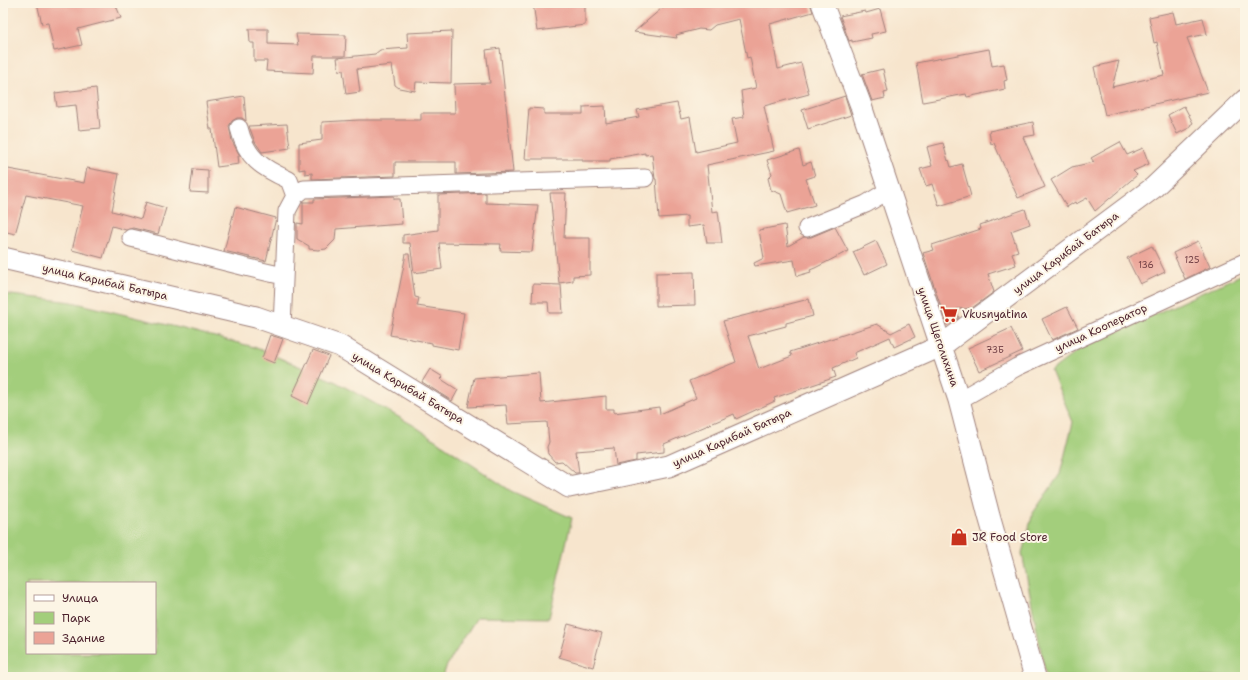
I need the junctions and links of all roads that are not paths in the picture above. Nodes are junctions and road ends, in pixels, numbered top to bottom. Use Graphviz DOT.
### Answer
graph roads {
  1 [pos="822,3"];
  2 [pos="1245,100"];
  3 [pos="239,128"];
  4 [pos="646,178"];
  5 [pos="889,190"];
  6 [pos="295,196"];
  7 [pos="807,228"];
  8 [pos="130,238"];
  9 [pos="3,258"];
  10 [pos="1245,262"];
  11 [pos="284,276"];
  12 [pos="282,327"];
  13 [pos="941,346"];
  14 [pos="959,400"];
  15 [pos="1035,677"];
  1 -- 5 [label="street, улица Щеголихина"];
  2 -- 13 [label="street, улица Карибай Батыра"];
  3 -- 6 [label="street"];
  4 -- 6 [label="street"];
  5 -- 7 [label="street"];
  5 -- 13 [label="street, улица Щеголихина"];
  6 -- 11 [label="street"];
  8 -- 11 [label="street"];
  9 -- 12 [label="street, улица Карибай Батыра"];
  10 -- 14 [label="street, улица Кооператор"];
  11 -- 12 [label="street"];
  12 -- 13 [label="street, улица Карибай Батыра"];
  13 -- 14 [label="street, улица Щеголихина"];
  14 -- 15 [label="street, улица Щеголихина"];
}
